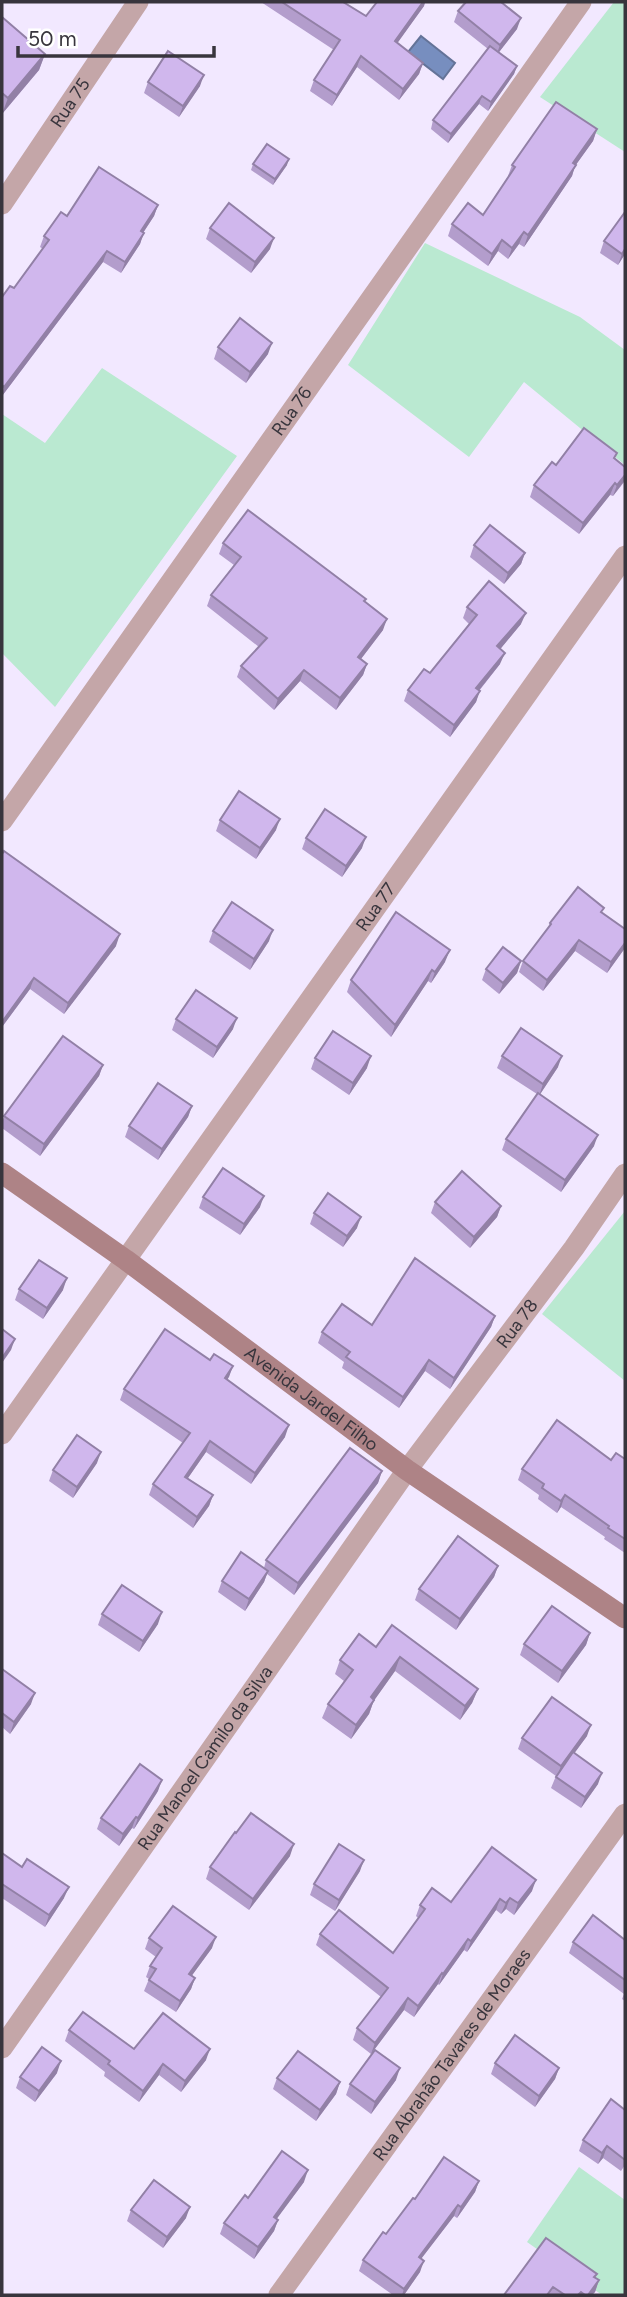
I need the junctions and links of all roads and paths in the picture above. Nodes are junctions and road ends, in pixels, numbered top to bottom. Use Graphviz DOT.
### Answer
graph roads {
  1 [pos="138,2"];
  2 [pos="581,2"];
  3 [pos="2,204"];
  4 [pos="625,556"];
  5 [pos="2,821"];
  6 [pos="2,1173"];
  7 [pos="625,1174"];
  8 [pos="126,1260"];
  9 [pos="2,1434"];
  10 [pos="407,1470"];
  11 [pos="625,1618"];
  12 [pos="625,1814"];
  13 [pos="2,2048"];
  14 [pos="278,2295"];
  1 -- 3 [label="street, Rua 75"];
  2 -- 5 [label="street, Rua 76"];
  4 -- 8 [label="street, Rua 77"];
  6 -- 8 [label="main road, Avenida Jardel Filho"];
  7 -- 10 [label="street, Rua 78"];
  8 -- 9 [label="street, Rua 77"];
  8 -- 10 [label="main road, Avenida Jardel Filho"];
  10 -- 11 [label="main road, Avenida Jardel Filho"];
  10 -- 13 [label="street, Rua Manoel Camilo da Silva"];
  12 -- 14 [label="street, Rua Abrahão Tavares de Moraes"];
}
